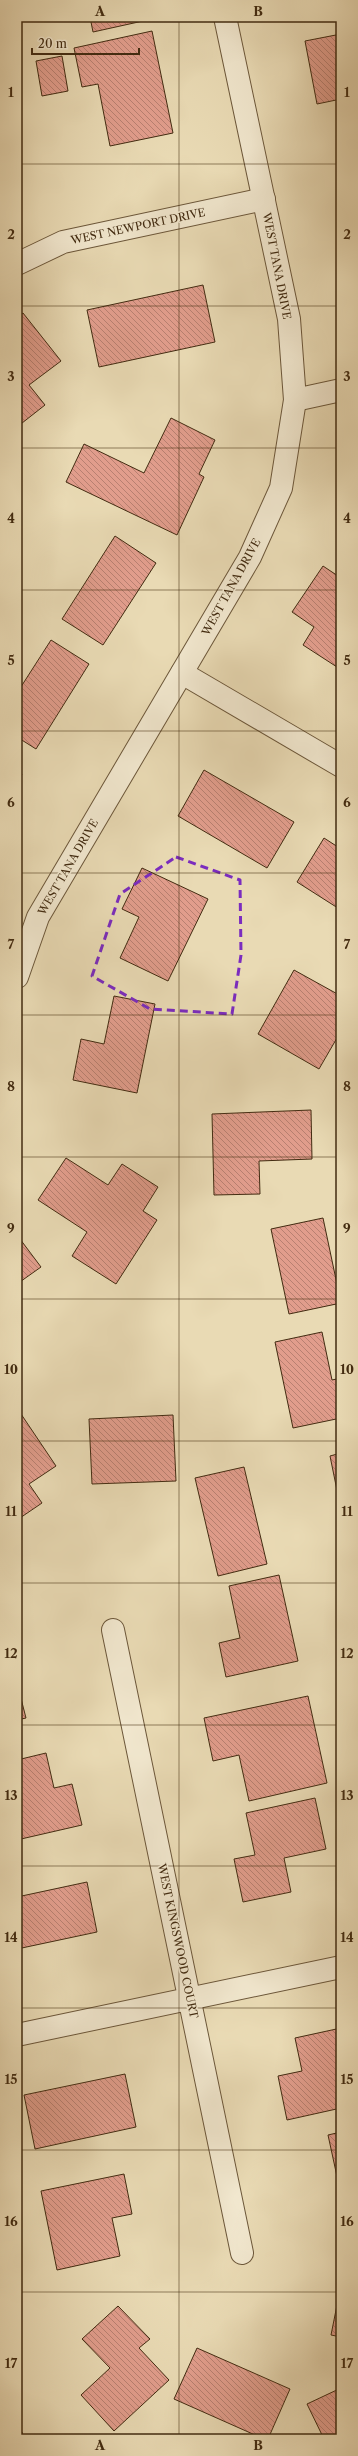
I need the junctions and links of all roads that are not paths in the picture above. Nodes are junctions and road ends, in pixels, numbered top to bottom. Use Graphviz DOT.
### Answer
graph roads {
  1 [pos="225,17"];
  2 [pos="264,199"];
  3 [pos="17,264"];
  4 [pos="341,390"];
  5 [pos="295,400"];
  6 [pos="182,673"];
  7 [pos="341,766"];
  8 [pos="17,977"];
  9 [pos="113,1630"];
  10 [pos="341,1967"];
  11 [pos="189,1998"];
  12 [pos="17,2035"];
  13 [pos="242,2253"];
  1 -- 2 [label="street, WEST TANA DRIVE"];
  2 -- 3 [label="street, WEST NEWPORT DRIVE"];
  2 -- 5 [label="street, WEST TANA DRIVE"];
  4 -- 5 [label="street"];
  5 -- 6 [label="street, WEST TANA DRIVE"];
  6 -- 7 [label="street"];
  6 -- 8 [label="street, WEST TANA DRIVE"];
  9 -- 11 [label="street, WEST KINGSWOOD COURT"];
  10 -- 11 [label="street"];
  11 -- 12 [label="street"];
  11 -- 13 [label="street, WEST KINGSWOOD COURT"];
}
